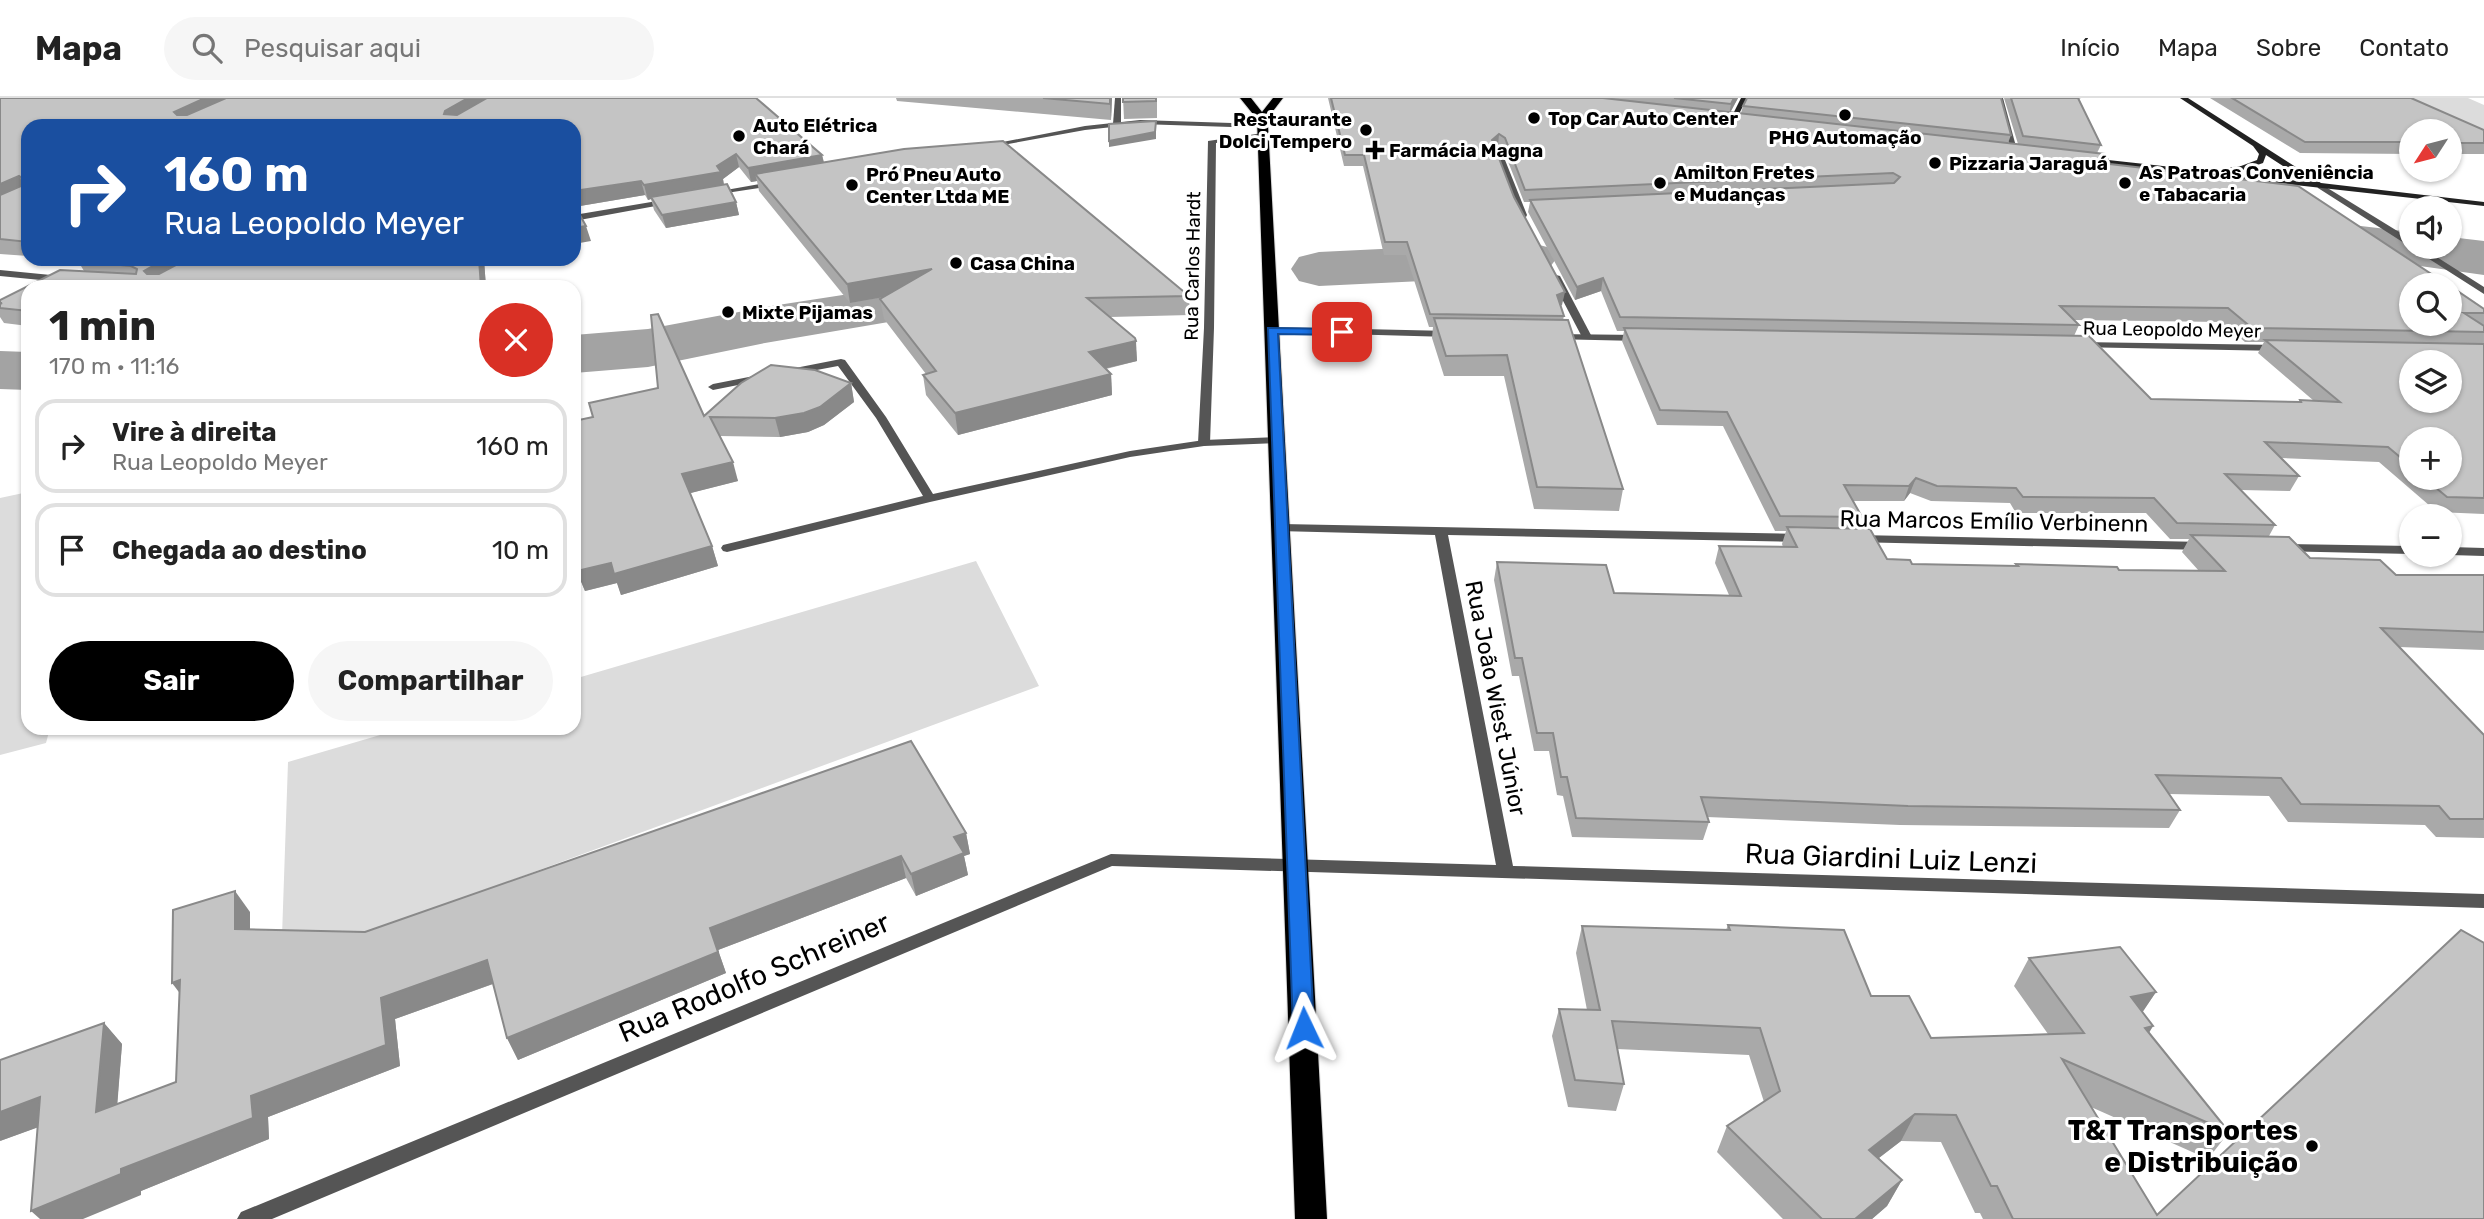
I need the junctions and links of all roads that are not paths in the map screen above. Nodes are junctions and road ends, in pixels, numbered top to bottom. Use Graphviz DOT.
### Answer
graph roads {
  1 [pos="1118,98"];
  2 [pos="1245,98"];
  3 [pos="1278,98"];
  4 [pos="1744,98"];
  5 [pos="2000,98"];
  6 [pos="2183,98"];
  7 [pos="1718,119"];
  8 [pos="1732,120"];
  9 [pos="1745,122"];
  10 [pos="1117,124"];
  11 [pos="1262,127"];
  12 [pos="2254,144"];
  13 [pos="982,146"];
  14 [pos="1497,150"];
  15 [pos="2001,150"];
  16 [pos="2015,152"];
  17 [pos="2027,153"];
  18 [pos="2076,159"];
  19 [pos="2196,172"];
  20 [pos="782,181"];
  21 [pos="2321,186"];
  22 [pos="704,195"];
  23 [pos="678,200"];
  24 [pos="2484,204"];
  25 [pos="1532,207"];
  26 [pos="1518,208"];
  27 [pos="581,217"];
  28 [pos="1529,228"];
  29 [pos="2399,237"];
  30 [pos="2434,259"];
  31 [pos="1551,269"];
  32 [pos="0,273"];
  33 [pos="66,280"];
  34 [pos="2484,291"];
  35 [pos="1272,330"];
  36 [pos="1468,335"];
  37 [pos="1547,337"];
  38 [pos="1587,337"];
  39 [pos="1656,339"];
  40 [pos="2070,345"];
  41 [pos="2291,349"];
  42 [pos="713,387"];
  43 [pos="1279,440"];
  44 [pos="1204,443"];
  45 [pos="930,498"];
  46 [pos="1282,528"];
  47 [pos="1441,531"];
  48 [pos="1815,538"];
  49 [pos="1843,539"];
  50 [pos="2217,547"];
  51 [pos="727,548"];
  52 [pos="2273,548"];
  53 [pos="2399,550"];
  54 [pos="2462,551"];
  55 [pos="2484,552"];
  56 [pos="1297,865"];
  57 [pos="1506,873"];
  58 [pos="2484,901"];
  59 [pos="248,1219"];
  60 [pos="1311,1219"];
  1 -- 10 [label="street"];
  2 -- 11 [label="highway"];
  3 -- 11 [label="highway"];
  4 -- 8 [label="main road"];
  5 -- 16 [label="street"];
  6 -- 12 [label="main road"];
  7 -- 8 [label="main road"];
  8 -- 9 [label="main road"];
  10 -- 11 [label="street"];
  10 -- 13 [label="street"];
  11 -- 35 [label="highway"];
  11 -- 44 [label="street, Rua Carlos Hardt"];
  12 -- 19 [label="main road"];
  12 -- 21 [label="main road"];
  14 -- 26 [label="street"];
  15 -- 16 [label="main road"];
  16 -- 17 [label="main road"];
  18 -- 19 [label="main road"];
  19 -- 21 [label="main road"];
  20 -- 22 [label="street"];
  21 -- 24 [label="main road"];
  21 -- 29 [label="street"];
  23 -- 27 [label="street"];
  25 -- 26 [label="street"];
  26 -- 28 [label="street"];
  30 -- 34 [label="street"];
  31 -- 38 [label="street"];
  32 -- 33 [label="street"];
  35 -- 36 [label="street"];
  35 -- 43 [label="highway"];
  37 -- 38 [label="street"];
  38 -- 39 [label="street"];
  40 -- 41 [label="street, Rua Leopoldo Meyer"];
  42 -- 45 [label="street"];
  43 -- 44 [label="street"];
  43 -- 46 [label="highway"];
  44 -- 45 [label="street"];
  45 -- 51 [label="street"];
  46 -- 47 [label="street, Rua Marcos Emílio Verbinenn"];
  46 -- 56 [label="highway"];
  47 -- 48 [label="street, Rua Marcos Emílio Verbinenn"];
  47 -- 57 [label="street, Rua João Wiest Júnior"];
  49 -- 50 [label="street, Rua Marcos Emílio Verbinenn"];
  52 -- 53 [label="street"];
  54 -- 55 [label="street"];
  56 -- 57 [label="street, Rua Giardini Luiz Lenzi"];
  56 -- 59 [label="street, Rua Rodolfo Schreiner"];
  56 -- 60 [label="highway"];
  57 -- 58 [label="street, Rua Giardini Luiz Lenzi"];
}
